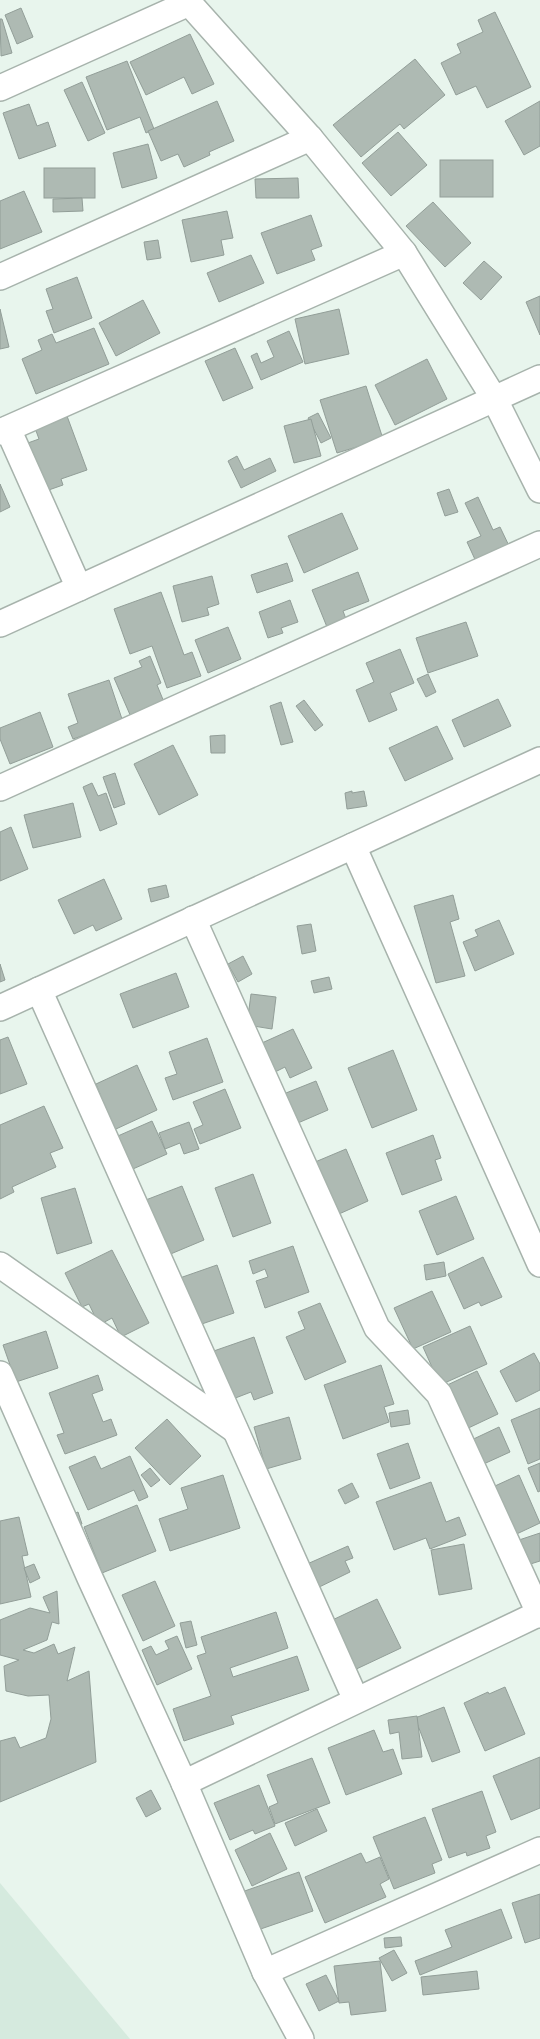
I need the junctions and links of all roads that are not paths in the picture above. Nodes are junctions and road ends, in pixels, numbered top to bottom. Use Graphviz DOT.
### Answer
graph roads {
  1 [pos="0,88"];
  2 [pos="310,138"];
  3 [pos="404,253"];
  4 [pos="0,277"];
  5 [pos="540,378"];
  6 [pos="495,400"];
  7 [pos="4,430"];
  8 [pos="540,490"];
  9 [pos="540,544"];
  10 [pos="79,588"];
  11 [pos="0,624"];
  12 [pos="540,760"];
  13 [pos="0,788"];
  14 [pos="353,846"];
  15 [pos="193,919"];
  16 [pos="39,990"];
  17 [pos="0,1008"];
  18 [pos="540,1264"];
  19 [pos="0,1265"];
  20 [pos="0,1374"];
  21 [pos="236,1431"];
  22 [pos="540,1614"];
  23 [pos="356,1700"];
  24 [pos="184,1783"];
  25 [pos="540,1850"];
  26 [pos="265,1972"];
  27 [pos="300,2039"];
  1 -- 2 [label="street"];
  2 -- 3 [label="street"];
  2 -- 4 [label="street"];
  3 -- 6 [label="street"];
  3 -- 7 [label="street"];
  5 -- 6 [label="street"];
  6 -- 8 [label="street"];
  6 -- 10 [label="street"];
  7 -- 10 [label="street"];
  9 -- 13 [label="street"];
  10 -- 11 [label="street"];
  12 -- 14 [label="street"];
  14 -- 15 [label="street"];
  14 -- 18 [label="street"];
  15 -- 16 [label="street"];
  15 -- 22 [label="street"];
  16 -- 17 [label="street"];
  16 -- 21 [label="street"];
  19 -- 21 [label="street"];
  20 -- 24 [label="street"];
  21 -- 23 [label="street"];
  22 -- 23 [label="street"];
  23 -- 24 [label="street"];
  24 -- 26 [label="street"];
  25 -- 26 [label="street"];
  26 -- 27 [label="street"];
}
